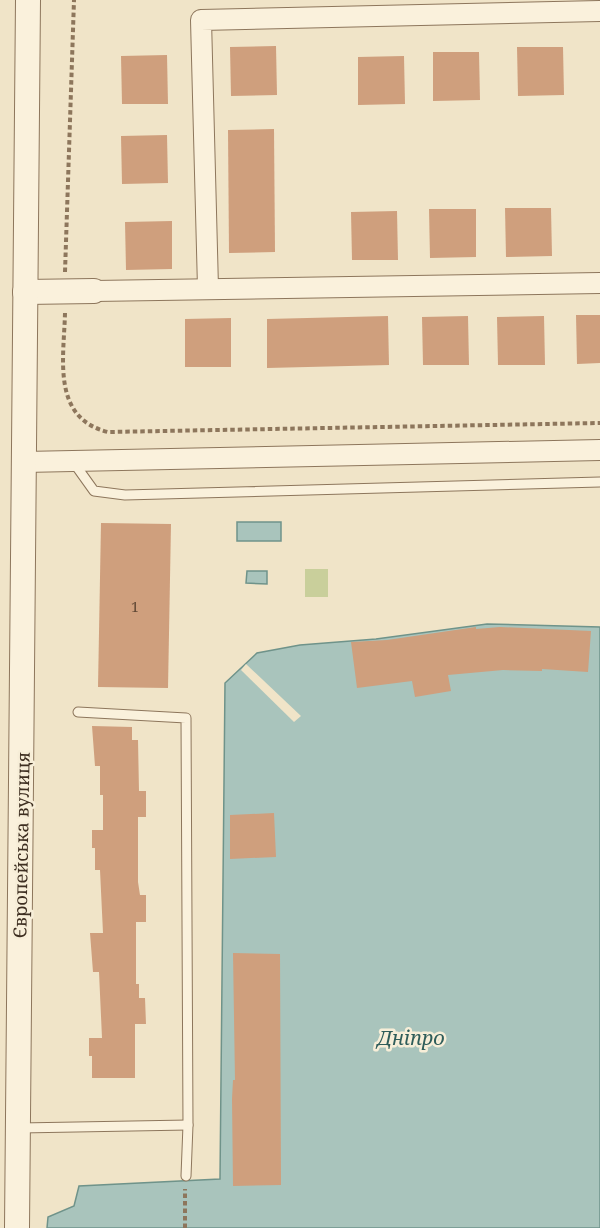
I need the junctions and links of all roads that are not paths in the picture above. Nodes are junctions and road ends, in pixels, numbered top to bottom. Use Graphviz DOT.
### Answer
graph roads {
  1 [pos="28,0"];
  2 [pos="600,11"];
  3 [pos="600,283"];
  4 [pos="208,288"];
  5 [pos="94,291"];
  6 [pos="25,292"];
  7 [pos="600,450"];
  8 [pos="73,461"];
  9 [pos="24,462"];
  10 [pos="600,482"];
  11 [pos="11,571"];
  12 [pos="11,707"];
  13 [pos="78,712"];
  14 [pos="188,1125"];
  15 [pos="18,1128"];
  16 [pos="186,1176"];
  17 [pos="17,1228"];
  1 -- 6 [label="street, Європейська вулиця"];
  2 -- 4 [label="street"];
  3 -- 4 [label="street"];
  4 -- 5 [label="street"];
  5 -- 6 [label="street"];
  6 -- 9 [label="street, Європейська вулиця"];
  7 -- 8 [label="street"];
  8 -- 9 [label="street"];
  8 -- 10 [label="lane"];
  9 -- 11 [label="street, Європейська вулиця"];
  11 -- 12 [label="street, Європейська вулиця"];
  12 -- 15 [label="street, Європейська вулиця"];
  13 -- 14 [label="lane"];
  14 -- 15 [label="lane"];
  14 -- 16 [label="lane"];
  15 -- 17 [label="street, Європейська вулиця"];
}
